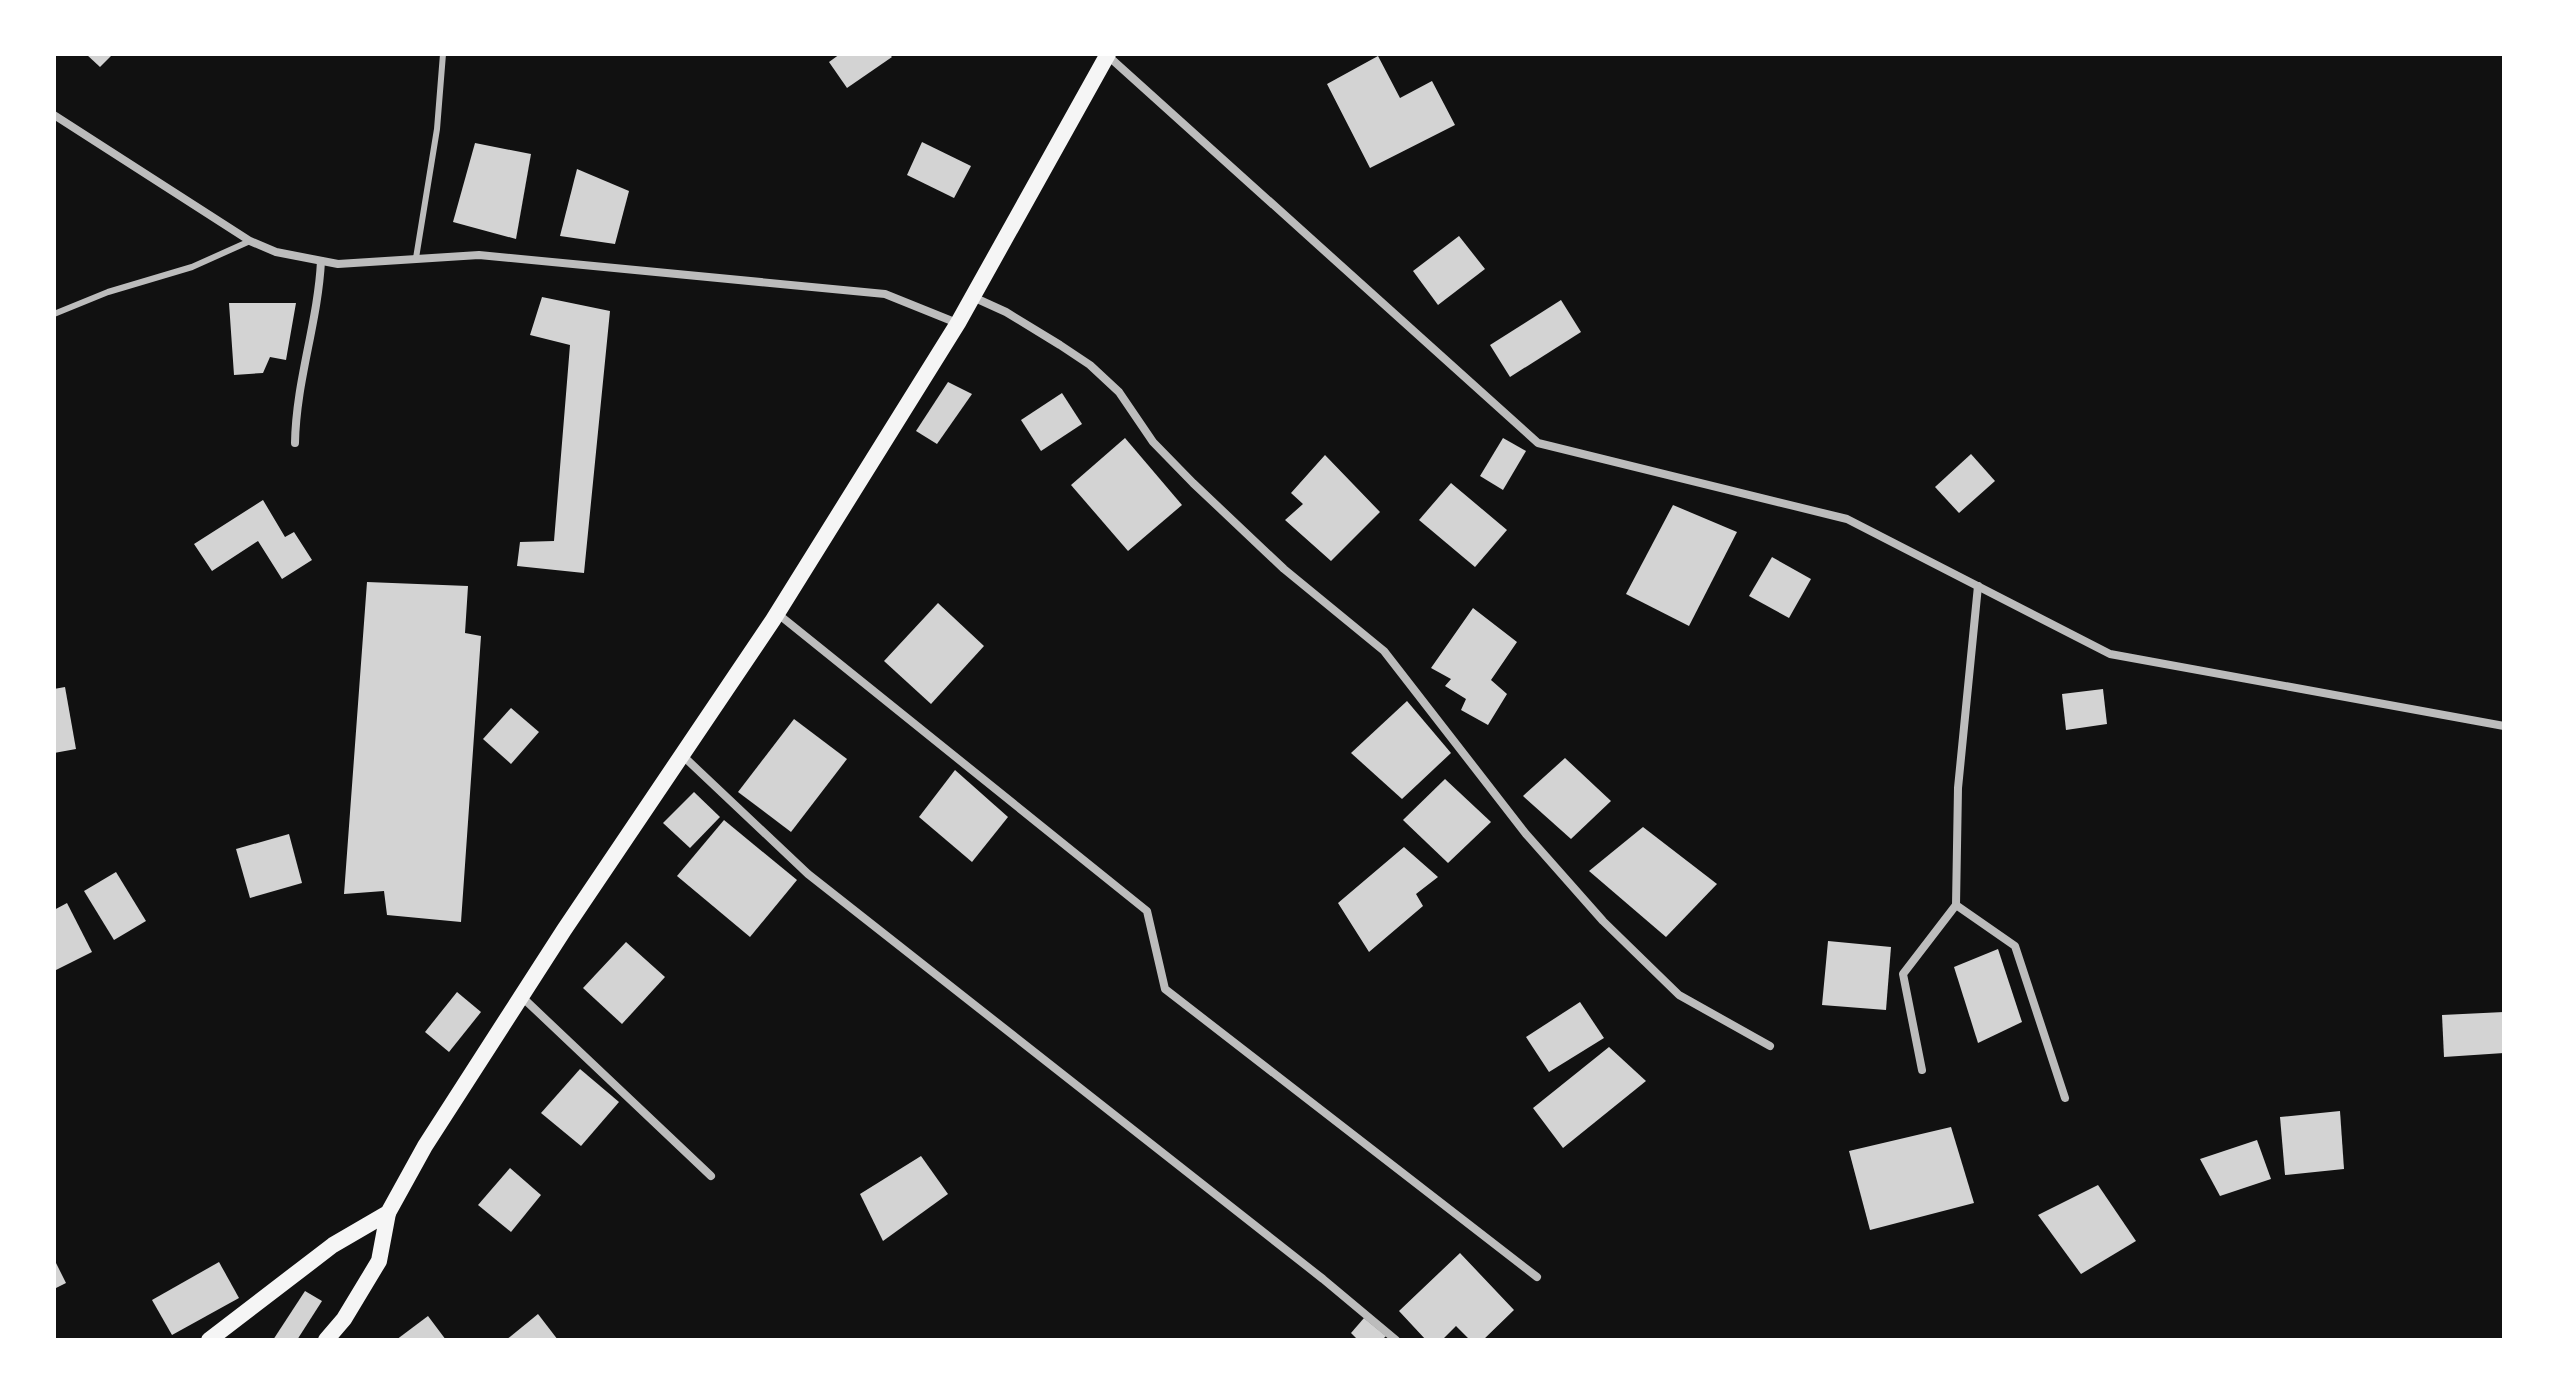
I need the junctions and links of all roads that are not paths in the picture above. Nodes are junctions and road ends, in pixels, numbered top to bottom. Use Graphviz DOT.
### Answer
graph roads {
  1 [pos="443,54"];
  2 [pos="1108,54"];
  3 [pos="54,115"];
  4 [pos="250,241"];
  5 [pos="416,258"];
  6 [pos="321,261"];
  7 [pos="973,297"];
  8 [pos="54,314"];
  9 [pos="958,323"];
  10 [pos="295,443"];
  11 [pos="1978,586"];
  12 [pos="777,613"];
  13 [pos="2504,726"];
  14 [pos="682,755"];
  15 [pos="1956,905"];
  16 [pos="521,997"];
  17 [pos="1770,1046"];
  18 [pos="1922,1070"];
  19 [pos="2065,1098"];
  20 [pos="711,1176"];
  21 [pos="388,1213"];
  22 [pos="1537,1277"];
  23 [pos="209,1340"];
  24 [pos="326,1340"];
  25 [pos="1396,1340"];
  1 -- 5 [label="lane"];
  2 -- 7 [label="main road"];
  2 -- 11 [label="street"];
  3 -- 4 [label="street"];
  4 -- 6 [label="street"];
  4 -- 8 [label="lane"];
  5 -- 6 [label="street"];
  5 -- 9 [label="street"];
  6 -- 10 [label="street"];
  7 -- 9 [label="main road"];
  7 -- 17 [label="street"];
  9 -- 12 [label="main road"];
  11 -- 13 [label="street"];
  11 -- 15 [label="street"];
  12 -- 14 [label="main road"];
  12 -- 22 [label="street"];
  14 -- 16 [label="main road"];
  14 -- 25 [label="street"];
  15 -- 18 [label="street"];
  15 -- 19 [label="street"];
  16 -- 20 [label="street"];
  16 -- 21 [label="main road"];
  21 -- 23 [label="main road"];
  21 -- 24 [label="main road"];
}
